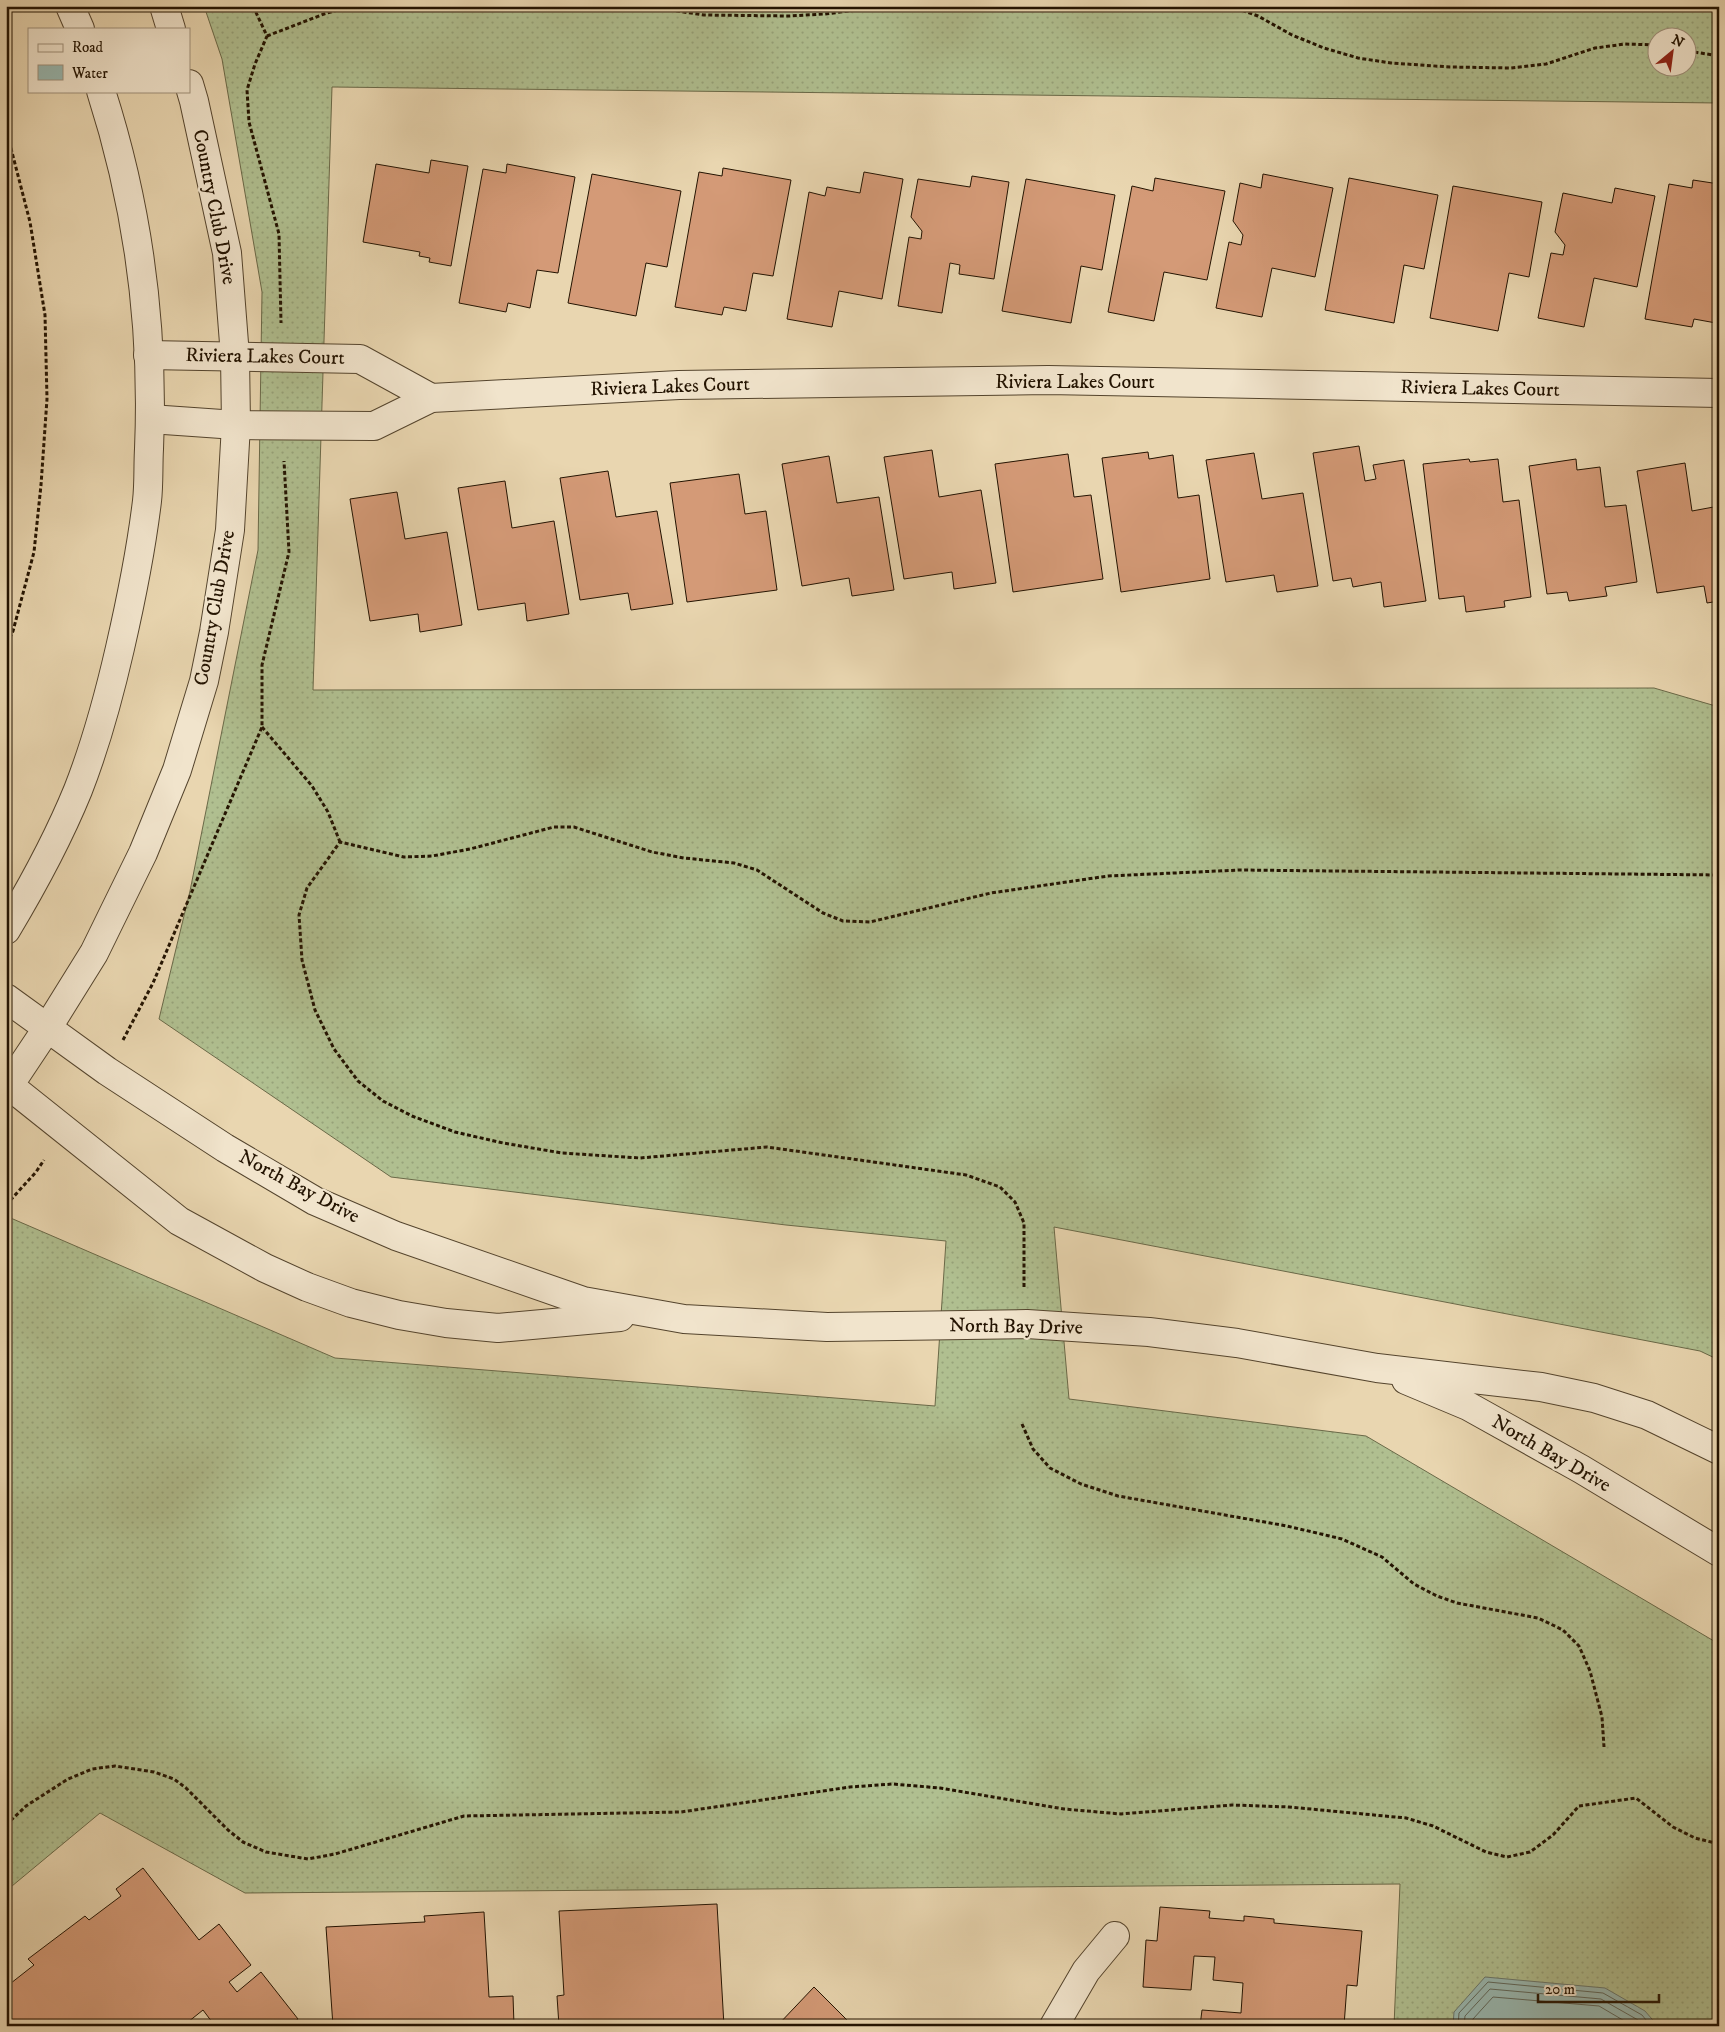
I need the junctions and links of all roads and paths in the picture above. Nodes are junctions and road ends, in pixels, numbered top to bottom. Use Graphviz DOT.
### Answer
graph roads {
  1 [pos="70,6"];
  2 [pos="164,6"];
  3 [pos="352,6"];
  4 [pos="473,6"];
  5 [pos="479,6"];
  6 [pos="664,6"];
  7 [pos="888,6"];
  8 [pos="1230,6"];
  9 [pos="80,28"];
  10 [pos="171,28"];
  11 [pos="267,36"];
  12 [pos="1648,45"];
  13 [pos="1698,53"];
  14 [pos="1719,56"];
  15 [pos="190,87"];
  16 [pos="100,92"];
  17 [pos="6,129"];
  18 [pos="148,355"];
  19 [pos="235,356"];
  20 [pos="1719,393"];
  21 [pos="431,398"];
  22 [pos="150,419"];
  23 [pos="236,425"];
  24 [pos="6,646"];
  25 [pos="262,727"];
  26 [pos="340,842"];
  27 [pos="1719,875"];
  28 [pos="6,930"];
  29 [pos="6,998"];
  30 [pos="48,1027"];
  31 [pos="7,1086"];
  32 [pos="1024,1287"];
  33 [pos="654,1314"];
  34 [pos="1377,1368"];
  35 [pos="1022,1424"];
  36 [pos="1719,1450"];
  37 [pos="1719,1552"];
  38 [pos="1604,1747"];
  39 [pos="6,1825"];
  40 [pos="1719,1844"];
  41 [pos="1114,1936"];
  42 [pos="1054,2026"];
  1 -- 9 [label="street"];
  2 -- 10 [label="street"];
  3 -- 11 [label="path"];
  4 -- 5 [label="path"];
  6 -- 7 [label="path"];
  8 -- 12 [label="path"];
  13 -- 14 [label="path"];
  15 -- 19 [label="street, Country Club Drive"];
  16 -- 18 [label="street"];
  17 -- 24 [label="path"];
  18 -- 19 [label="street, Riviera Lakes Court"];
  18 -- 22 [label="street"];
  19 -- 21 [label="street, Riviera Lakes Court"];
  19 -- 23 [label="street, Country Club Drive"];
  20 -- 21 [label="street, Riviera Lakes Court"];
  21 -- 23 [label="street, Riviera Lakes Court"];
  22 -- 23 [label="street, Riviera Lakes Court"];
  22 -- 28 [label="street"];
  23 -- 30 [label="street, Country Club Drive"];
  25 -- 26 [label="path"];
  26 -- 27 [label="path"];
  26 -- 32 [label="path"];
  29 -- 30 [label="street, North Bay Drive"];
  30 -- 31 [label="street, Country Club Drive"];
  30 -- 33 [label="street, North Bay Drive"];
  31 -- 33 [label="street, North Bay Drive"];
  33 -- 34 [label="street, North Bay Drive"];
  34 -- 36 [label="street, North Bay Drive"];
  34 -- 37 [label="street, North Bay Drive"];
  35 -- 38 [label="path"];
  39 -- 40 [label="path"];
  41 -- 42 [label="street"];
}
